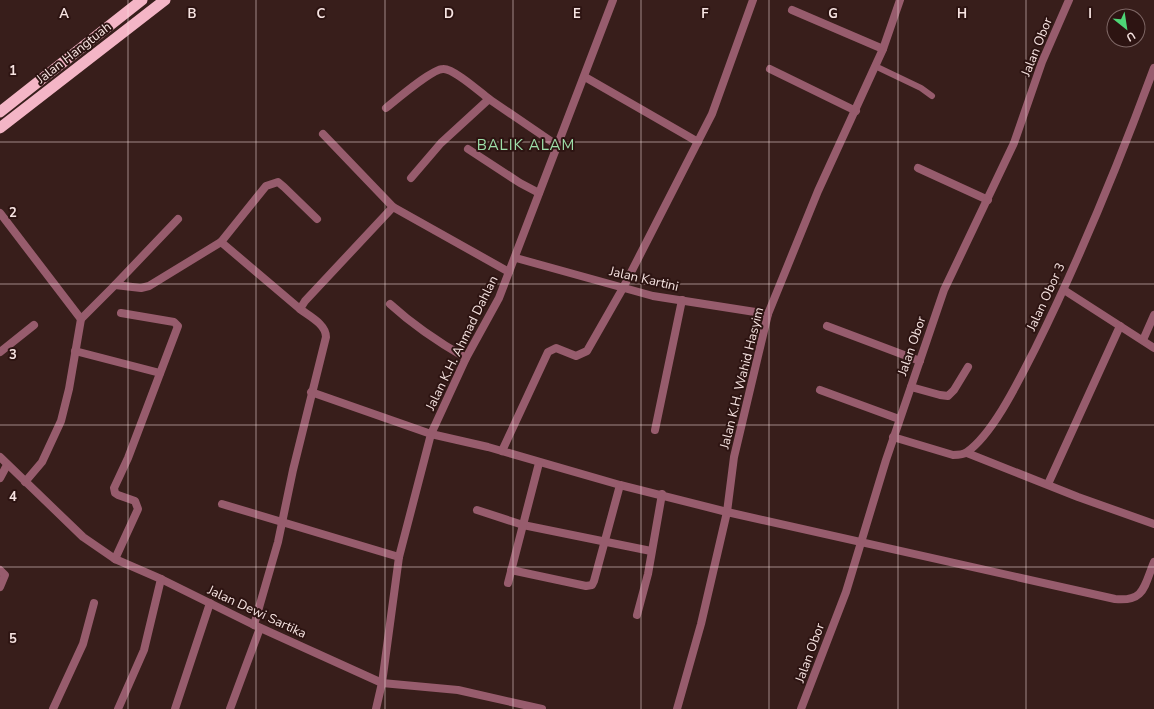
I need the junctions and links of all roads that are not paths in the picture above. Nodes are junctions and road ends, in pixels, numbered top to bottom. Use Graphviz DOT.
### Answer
graph roads {
  1 [pos="142,0"];
  2 [pos="165,0"];
  3 [pos="613,0"];
  4 [pos="754,0"];
  5 [pos="900,0"];
  6 [pos="1069,0"];
  7 [pos="792,10"];
  8 [pos="883,49"];
  9 [pos="875,66"];
  10 [pos="1154,68"];
  11 [pos="770,69"];
  12 [pos="585,77"];
  13 [pos="932,96"];
  14 [pos="489,99"];
  15 [pos="386,108"];
  16 [pos="856,111"];
  17 [pos="0,112"];
  18 [pos="0,128"];
  19 [pos="323,134"];
  20 [pos="698,142"];
  21 [pos="558,146"];
  22 [pos="468,149"];
  23 [pos="918,168"];
  24 [pos="411,178"];
  25 [pos="539,193"];
  26 [pos="988,200"];
  27 [pos="393,207"];
  28 [pos="0,212"];
  29 [pos="178,219"];
  30 [pos="317,219"];
  31 [pos="221,242"];
  32 [pos="516,258"];
  33 [pos="509,272"];
  34 [pos="115,286"];
  35 [pos="623,288"];
  36 [pos="1064,290"];
  37 [pos="682,300"];
  38 [pos="390,304"];
  39 [pos="300,309"];
  40 [pos="121,313"];
  41 [pos="768,314"];
  42 [pos="1154,316"];
  43 [pos="81,319"];
  44 [pos="34,325"];
  45 [pos="827,326"];
  46 [pos="1120,326"];
  47 [pos="1143,340"];
  48 [pos="1154,348"];
  49 [pos="75,351"];
  50 [pos="0,352"];
  51 [pos="466,358"];
  52 [pos="920,361"];
  53 [pos="968,367"];
  54 [pos="160,373"];
  55 [pos="911,387"];
  56 [pos="820,390"];
  57 [pos="311,392"];
  58 [pos="899,419"];
  59 [pos="655,430"];
  60 [pos="430,434"];
  61 [pos="893,437"];
  62 [pos="502,451"];
  63 [pos="966,453"];
  64 [pos="0,458"];
  65 [pos="539,463"];
  66 [pos="7,465"];
  67 [pos="0,478"];
  68 [pos="25,482"];
  69 [pos="1048,484"];
  70 [pos="620,485"];
  71 [pos="662,494"];
  72 [pos="222,504"];
  73 [pos="477,510"];
  74 [pos="728,512"];
  75 [pos="282,524"];
  76 [pos="1154,524"];
  77 [pos="523,525"];
  78 [pos="605,541"];
  79 [pos="863,541"];
  80 [pos="651,552"];
  81 [pos="399,557"];
  82 [pos="115,559"];
  83 [pos="1154,562"];
  84 [pos="0,570"];
  85 [pos="511,570"];
  86 [pos="161,579"];
  87 [pos="508,583"];
  88 [pos="0,587"];
  89 [pos="210,603"];
  90 [pos="94,604"];
  91 [pos="637,615"];
  92 [pos="257,626"];
  93 [pos="382,683"];
  94 [pos="53,709"];
  95 [pos="118,709"];
  96 [pos="175,709"];
  97 [pos="230,709"];
  98 [pos="376,709"];
  99 [pos="542,709"];
  100 [pos="677,709"];
  101 [pos="801,709"];
  1 -- 17 [label="highway, Jalan Hangtuah"];
  2 -- 18 [label="highway, Jalan Hangtuah"];
  3 -- 12 [label="street, Jalan K.H. Ahmad Dahlan"];
  4 -- 20 [label="street"];
  5 -- 8 [label="street, Jalan K.H. Wahid Hasyim"];
  6 -- 26 [label="street, Jalan Obor"];
  7 -- 8 [label="street"];
  8 -- 9 [label="street, Jalan K.H. Wahid Hasyim"];
  9 -- 13 [label="lane"];
  9 -- 16 [label="street, Jalan K.H. Wahid Hasyim"];
  10 -- 36 [label="street, Jalan Obor 3"];
  11 -- 16 [label="street"];
  12 -- 20 [label="street"];
  12 -- 21 [label="street, Jalan K.H. Ahmad Dahlan"];
  14 -- 15 [label="street"];
  14 -- 21 [label="street"];
  14 -- 24 [label="street"];
  16 -- 41 [label="street, Jalan K.H. Wahid Hasyim"];
  19 -- 27 [label="street"];
  20 -- 35 [label="street"];
  21 -- 25 [label="street, Jalan K.H. Ahmad Dahlan"];
  22 -- 25 [label="street"];
  23 -- 26 [label="street"];
  25 -- 32 [label="street, Jalan K.H. Ahmad Dahlan"];
  26 -- 52 [label="street, Jalan Obor"];
  27 -- 33 [label="street"];
  27 -- 39 [label="street"];
  28 -- 43 [label="street"];
  29 -- 34 [label="street"];
  30 -- 31 [label="street"];
  31 -- 34 [label="street"];
  31 -- 39 [label="street"];
  32 -- 33 [label="street, Jalan K.H. Ahmad Dahlan"];
  32 -- 35 [label="street, Jalan Kartini"];
  33 -- 51 [label="street, Jalan K.H. Ahmad Dahlan"];
  34 -- 43 [label="street"];
  35 -- 37 [label="street, Jalan Kartini"];
  35 -- 62 [label="street"];
  36 -- 46 [label="street"];
  36 -- 63 [label="street, Jalan Obor 3"];
  37 -- 41 [label="street, Jalan Kartini"];
  37 -- 59 [label="street"];
  38 -- 51 [label="street"];
  39 -- 57 [label="street"];
  40 -- 54 [label="street"];
  41 -- 74 [label="street, Jalan K.H. Wahid Hasyim"];
  42 -- 47 [label="street"];
  43 -- 49 [label="street"];
  44 -- 50 [label="street"];
  45 -- 52 [label="street"];
  46 -- 47 [label="street"];
  46 -- 69 [label="street"];
  47 -- 48 [label="street"];
  49 -- 54 [label="street"];
  49 -- 68 [label="street"];
  51 -- 60 [label="street, Jalan K.H. Ahmad Dahlan"];
  52 -- 55 [label="street, Jalan Obor"];
  53 -- 55 [label="street"];
  54 -- 82 [label="street"];
  55 -- 58 [label="street, Jalan Obor"];
  56 -- 58 [label="street"];
  57 -- 60 [label="street"];
  57 -- 75 [label="street"];
  58 -- 61 [label="street, Jalan Obor"];
  60 -- 62 [label="street"];
  60 -- 81 [label="street, Jalan K.H. Ahmad Dahlan"];
  61 -- 63 [label="street"];
  61 -- 79 [label="street, Jalan Obor"];
  62 -- 65 [label="street"];
  63 -- 69 [label="street"];
  64 -- 66 [label="street, Jalan Dewi Sartika"];
  65 -- 70 [label="street"];
  65 -- 77 [label="street"];
  66 -- 67 [label="street"];
  66 -- 68 [label="street, Jalan Dewi Sartika"];
  68 -- 82 [label="street, Jalan Dewi Sartika"];
  69 -- 76 [label="street"];
  70 -- 71 [label="street"];
  70 -- 78 [label="street"];
  71 -- 74 [label="street"];
  71 -- 80 [label="street"];
  72 -- 75 [label="street"];
  73 -- 77 [label="street"];
  74 -- 79 [label="street"];
  74 -- 100 [label="street, Jalan K.H. Wahid Hasyim"];
  75 -- 81 [label="street"];
  75 -- 92 [label="street"];
  77 -- 78 [label="street"];
  77 -- 85 [label="street"];
  78 -- 80 [label="street"];
  78 -- 85 [label="street"];
  79 -- 83 [label="street"];
  79 -- 101 [label="street, Jalan Obor"];
  80 -- 91 [label="street"];
  81 -- 93 [label="street, Jalan K.H. Ahmad Dahlan"];
  82 -- 86 [label="street, Jalan Dewi Sartika"];
  84 -- 88 [label="street"];
  85 -- 87 [label="street"];
  86 -- 89 [label="street, Jalan Dewi Sartika"];
  86 -- 95 [label="street"];
  89 -- 92 [label="street, Jalan Dewi Sartika"];
  89 -- 96 [label="street"];
  90 -- 94 [label="street"];
  92 -- 93 [label="street, Jalan Dewi Sartika"];
  92 -- 97 [label="street"];
  93 -- 98 [label="street, Jalan K.H. Ahmad Dahlan"];
  93 -- 99 [label="street, Jalan Dewi Sartika"];
}
